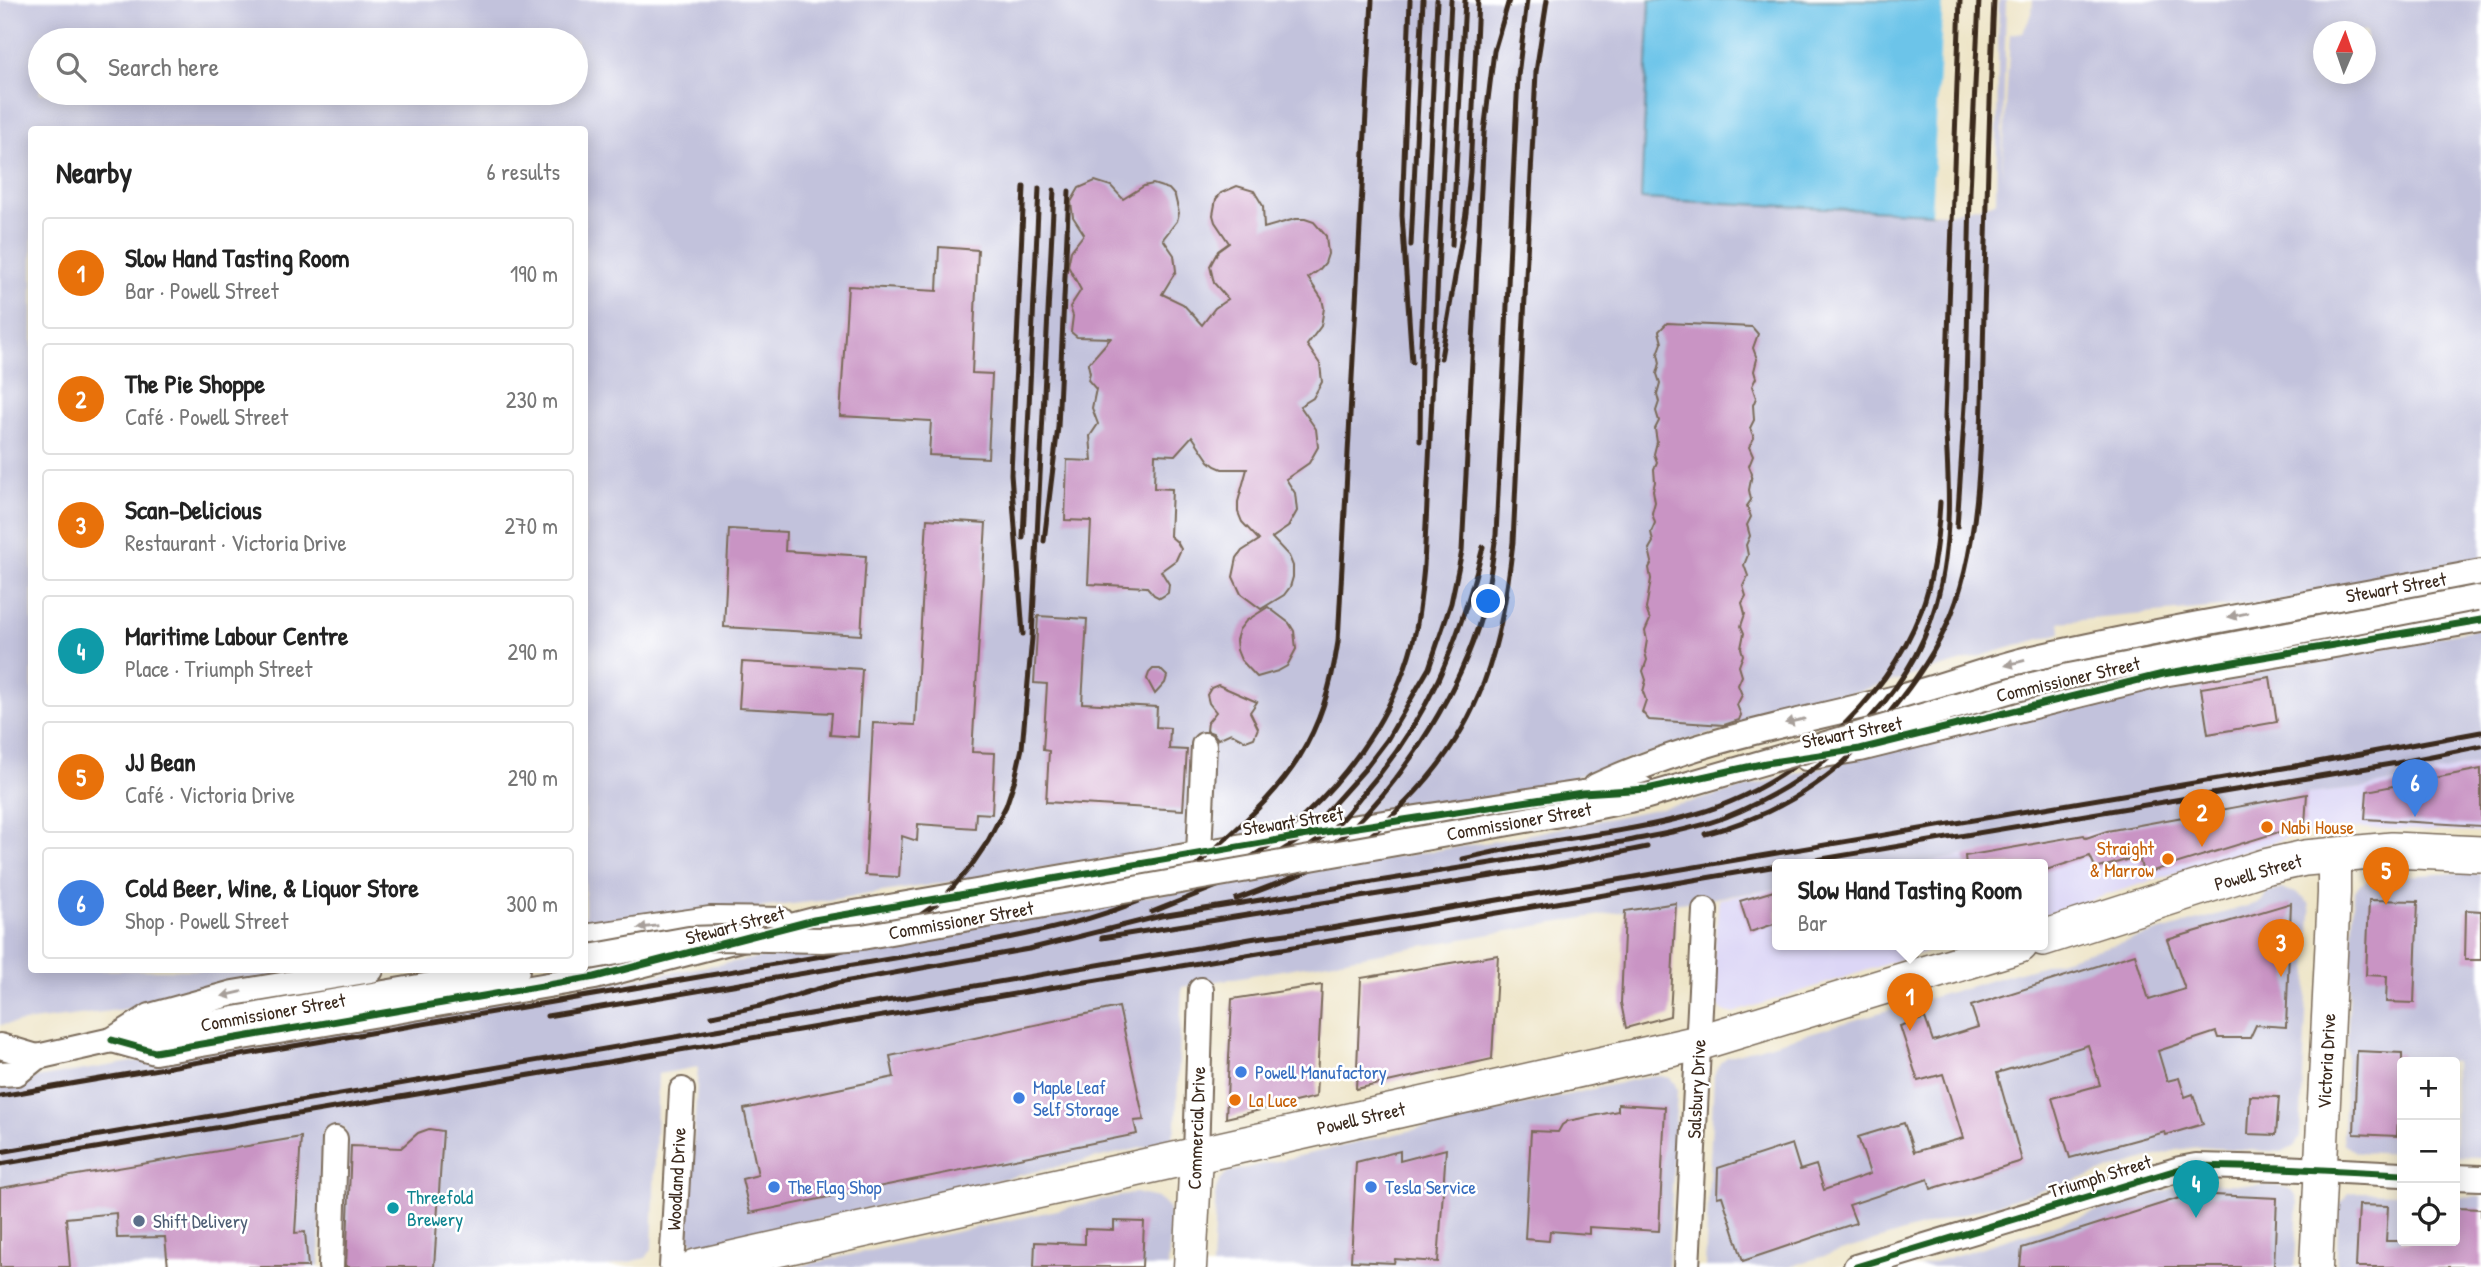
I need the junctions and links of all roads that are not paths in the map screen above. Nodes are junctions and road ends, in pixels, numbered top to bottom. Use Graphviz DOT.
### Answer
graph roads {
  1 [pos="2481,572"];
  2 [pos="2479,605"];
  3 [pos="1204,745"];
  4 [pos="1582,793"];
  5 [pos="1199,853"];
  6 [pos="2481,854"];
  7 [pos="2334,855"];
  8 [pos="1705,910"];
  9 [pos="814,920"];
  10 [pos="588,936"];
  11 [pos="2048,936"];
  12 [pos="2004,950"];
  13 [pos="588,957"];
  14 [pos="353,973"];
  15 [pos="500,973"];
  16 [pos="1201,990"];
  17 [pos="112,1040"];
  18 [pos="1698,1043"];
  19 [pos="0,1046"];
  20 [pos="37,1057"];
  21 [pos="0,1074"];
  22 [pos="682,1090"];
  23 [pos="335,1139"];
  24 [pos="1196,1156"];
  25 [pos="2321,1170"];
  26 [pos="2397,1174"];
  27 [pos="2460,1177"];
  28 [pos="2481,1178"];
  29 [pos="331,1267"];
  30 [pos="672,1267"];
  31 [pos="696,1267"];
  32 [pos="1190,1267"];
  33 [pos="1688,1267"];
  34 [pos="1856,1267"];
  35 [pos="2316,1267"];
  1 -- 4 [label="street, Stewart Street, one-way"];
  2 -- 4 [label="street, Stewart Street"];
  2 -- 13 [label="street, Commissioner Street, bridge"];
  3 -- 5 [label="street"];
  4 -- 5 [label="street, Stewart Street"];
  5 -- 9 [label="street, Stewart Street"];
  6 -- 7 [label="main road, Powell Street"];
  7 -- 11 [label="main road, Powell Street"];
  7 -- 25 [label="street, Victoria Drive"];
  8 -- 18 [label="street, Salsbury Drive"];
  9 -- 10 [label="street, Stewart Street, one-way"];
  9 -- 17 [label="street, Stewart Street"];
  12 -- 18 [label="main road, Powell Street"];
  14 -- 17 [label="street, Stewart Street, one-way"];
  15 -- 17 [label="street, Commissioner Street"];
  16 -- 24 [label="street, Commercial Drive"];
  17 -- 20 [label="street, Stewart Street"];
  18 -- 24 [label="main road, Powell Street"];
  18 -- 33 [label="street, Salsbury Drive"];
  19 -- 20 [label="street"];
  20 -- 21 [label="street"];
  22 -- 30 [label="street, Woodland Drive"];
  23 -- 29 [label="street"];
  24 -- 31 [label="main road, Powell Street"];
  24 -- 32 [label="street, Commercial Drive"];
  25 -- 26 [label="street, Triumph Street"];
  25 -- 34 [label="street, Triumph Street"];
  25 -- 35 [label="street, Victoria Drive"];
  27 -- 28 [label="street"];
}
